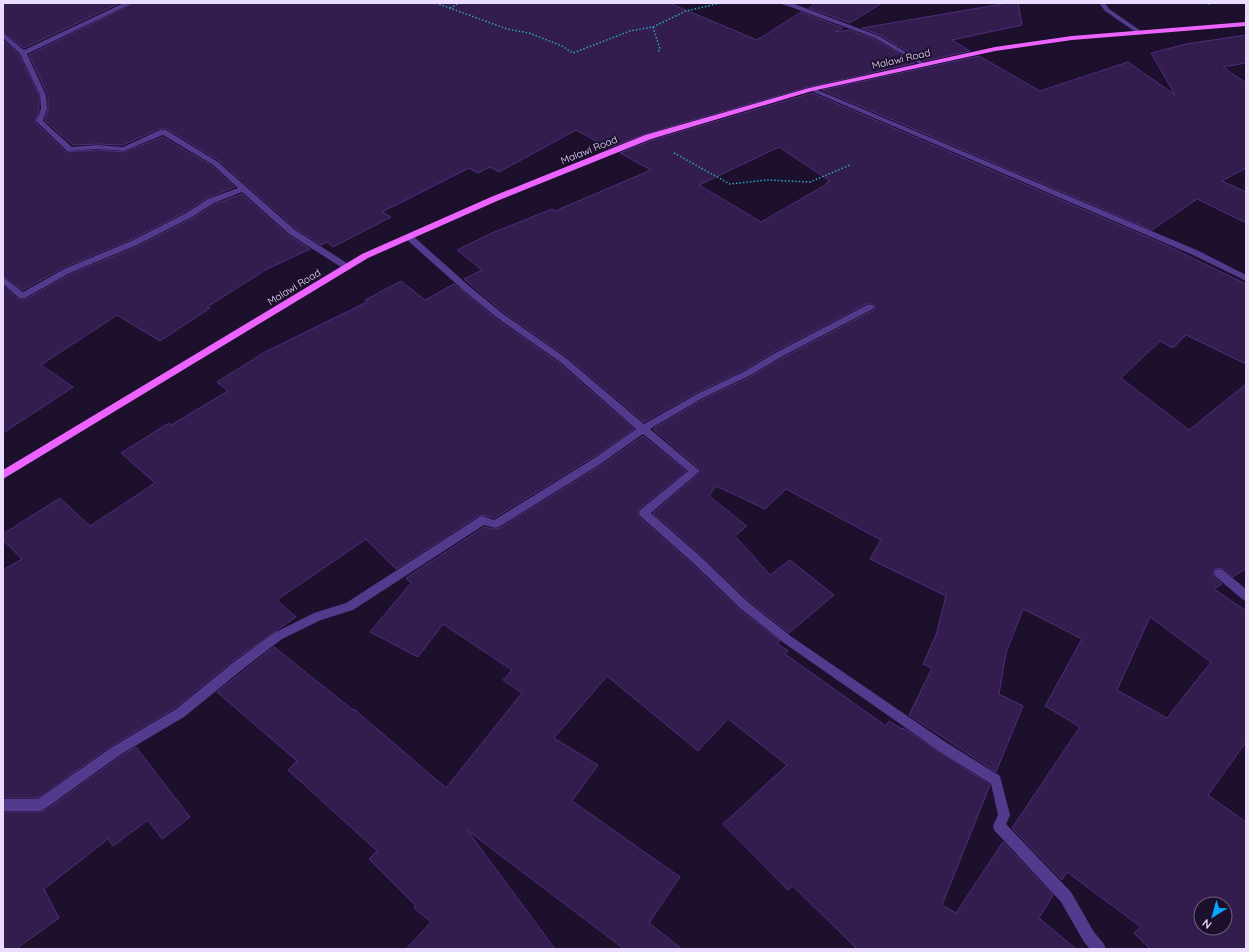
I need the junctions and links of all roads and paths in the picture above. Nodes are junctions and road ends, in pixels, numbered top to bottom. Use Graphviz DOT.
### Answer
graph roads {
  1 [pos="129,3"];
  2 [pos="436,3"];
  3 [pos="460,3"];
  4 [pos="721,3"];
  5 [pos="780,3"];
  6 [pos="1102,3"];
  7 [pos="450,8"];
  8 [pos="1246,24"];
  9 [pos="653,27"];
  10 [pos="1139,32"];
  11 [pos="3,35"];
  12 [pos="658,52"];
  13 [pos="23,53"];
  14 [pos="923,64"];
  15 [pos="811,89"];
  16 [pos="648,137"];
  17 [pos="850,166"];
  18 [pos="243,188"];
  19 [pos="409,237"];
  20 [pos="347,267"];
  21 [pos="1246,278"];
  22 [pos="3,280"];
  23 [pos="870,307"];
  24 [pos="643,429"];
  25 [pos="3,475"];
  26 [pos="1219,573"];
  27 [pos="1246,596"];
  28 [pos="3,805"];
  29 [pos="1099,949"];
  1 -- 13 [label="street"];
  2 -- 7 [label="path"];
  3 -- 7 [label="path"];
  4 -- 9 [label="path"];
  5 -- 14 [label="street"];
  6 -- 10 [label="street"];
  7 -- 9 [label="path"];
  8 -- 10 [label="main road, Malawi Road"];
  9 -- 12 [label="path"];
  10 -- 14 [label="main road, Malawi Road"];
  11 -- 13 [label="street"];
  13 -- 18 [label="street"];
  14 -- 15 [label="main road, Malawi Road"];
  15 -- 16 [label="main road, Malawi Road"];
  15 -- 21 [label="street"];
  16 -- 17 [label="path"];
  16 -- 19 [label="main road, Malawi Road"];
  18 -- 20 [label="street"];
  18 -- 22 [label="street"];
  19 -- 20 [label="main road, Malawi Road"];
  19 -- 24 [label="street"];
  20 -- 25 [label="main road, Malawi Road"];
  23 -- 24 [label="street"];
  24 -- 28 [label="street"];
  24 -- 29 [label="street"];
  26 -- 27 [label="street"];
}
